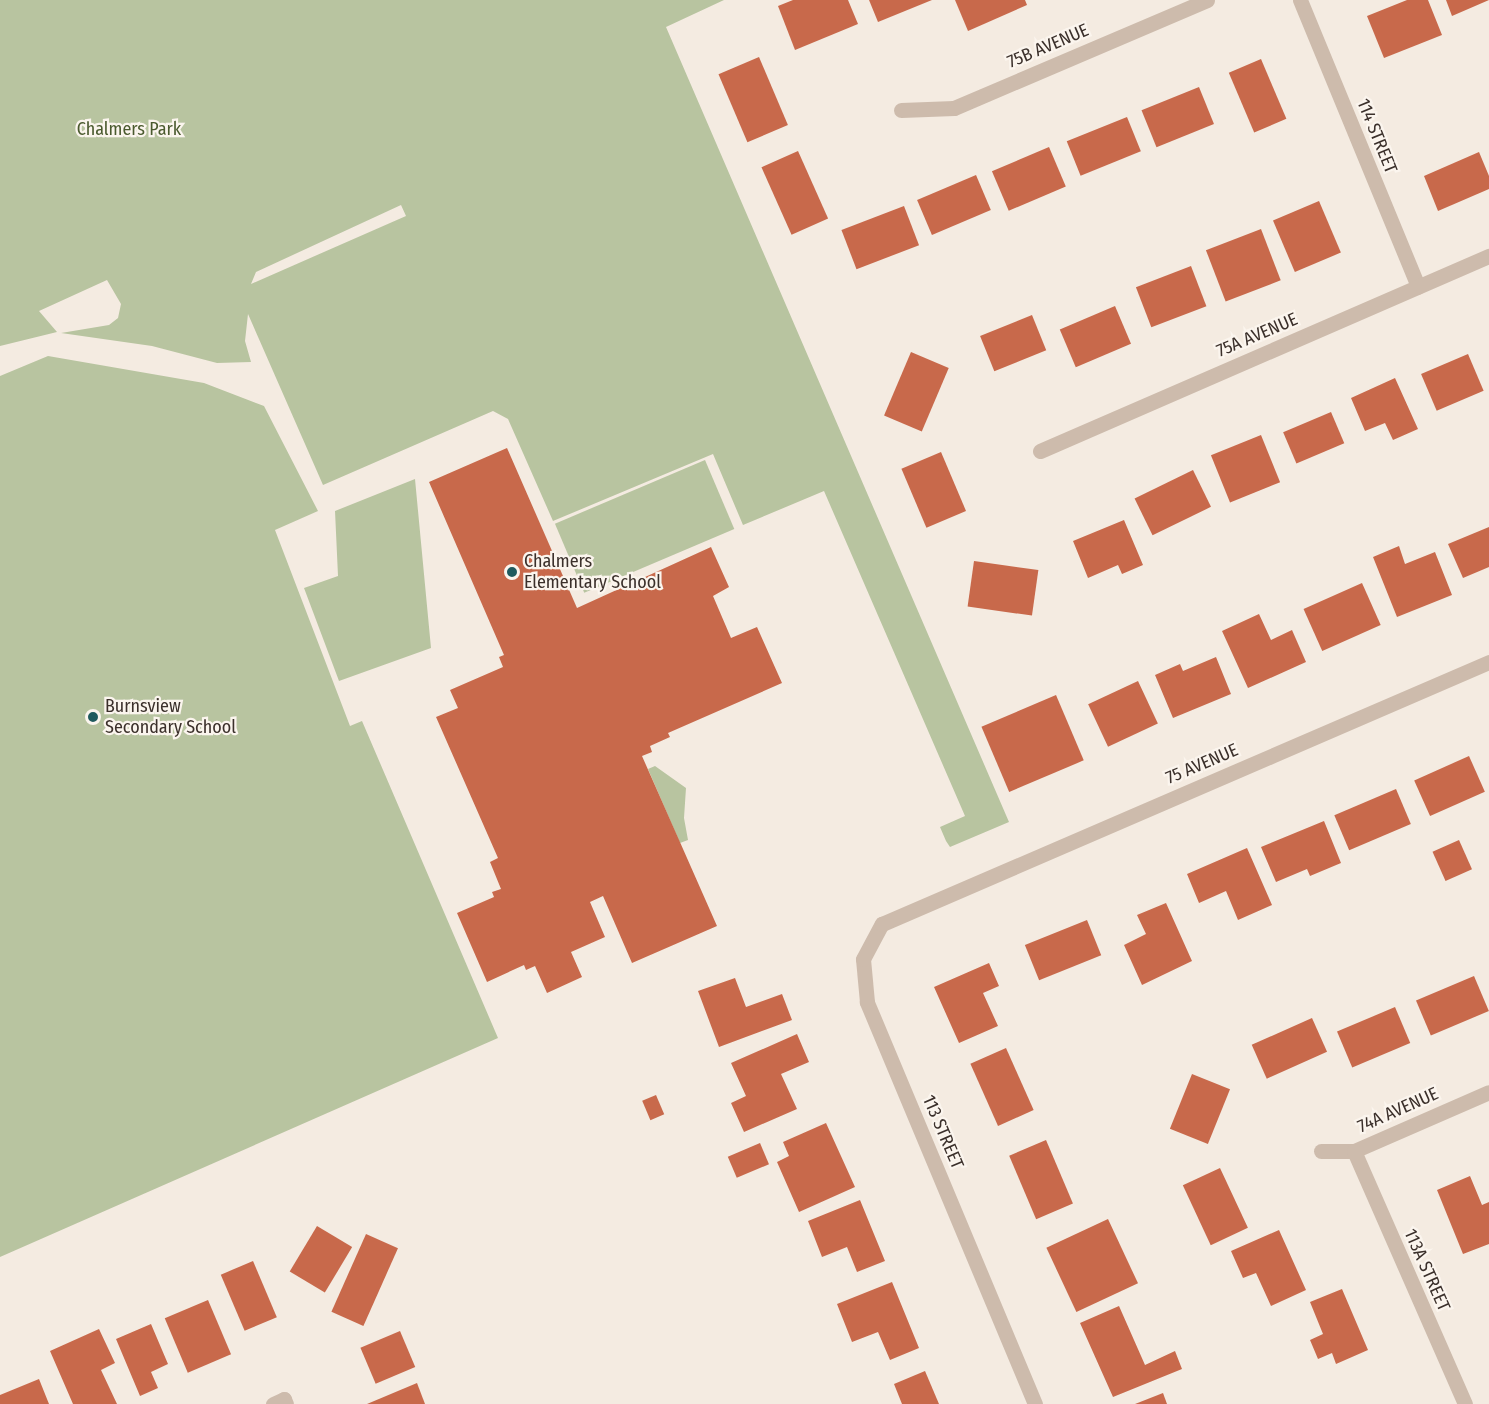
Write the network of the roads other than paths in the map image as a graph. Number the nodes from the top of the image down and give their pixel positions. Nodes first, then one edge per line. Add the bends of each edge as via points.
1 (1207, 0) edge
2 (1300, 0) edge
3 (901, 110) dead end
4 (1489, 256) edge
5 (1418, 287) junction
6 (1040, 451) dead end
7 (1489, 662) edge
8 (931, 901) joint
9 (1489, 1092) edge
10 (1321, 1151) dead end
11 (1354, 1151) junction
12 (273, 1404) edge
13 (286, 1404) edge
14 (1035, 1404) edge
15 (1465, 1404) edge

1 - 3 street, 75B AVENUE via 954,108
2 - 5 street, 114 STREET
4 - 5 street, 75A AVENUE
5 - 6 street, 75A AVENUE
7 - 8 street, 75 AVENUE
8 - 14 street, 113 STREET via 882,924 863,959 867,1002
9 - 11 street, 74A AVENUE
10 - 11 street, 74A AVENUE
11 - 15 street, 113A STREET
12 - 13 street via 284,1399

